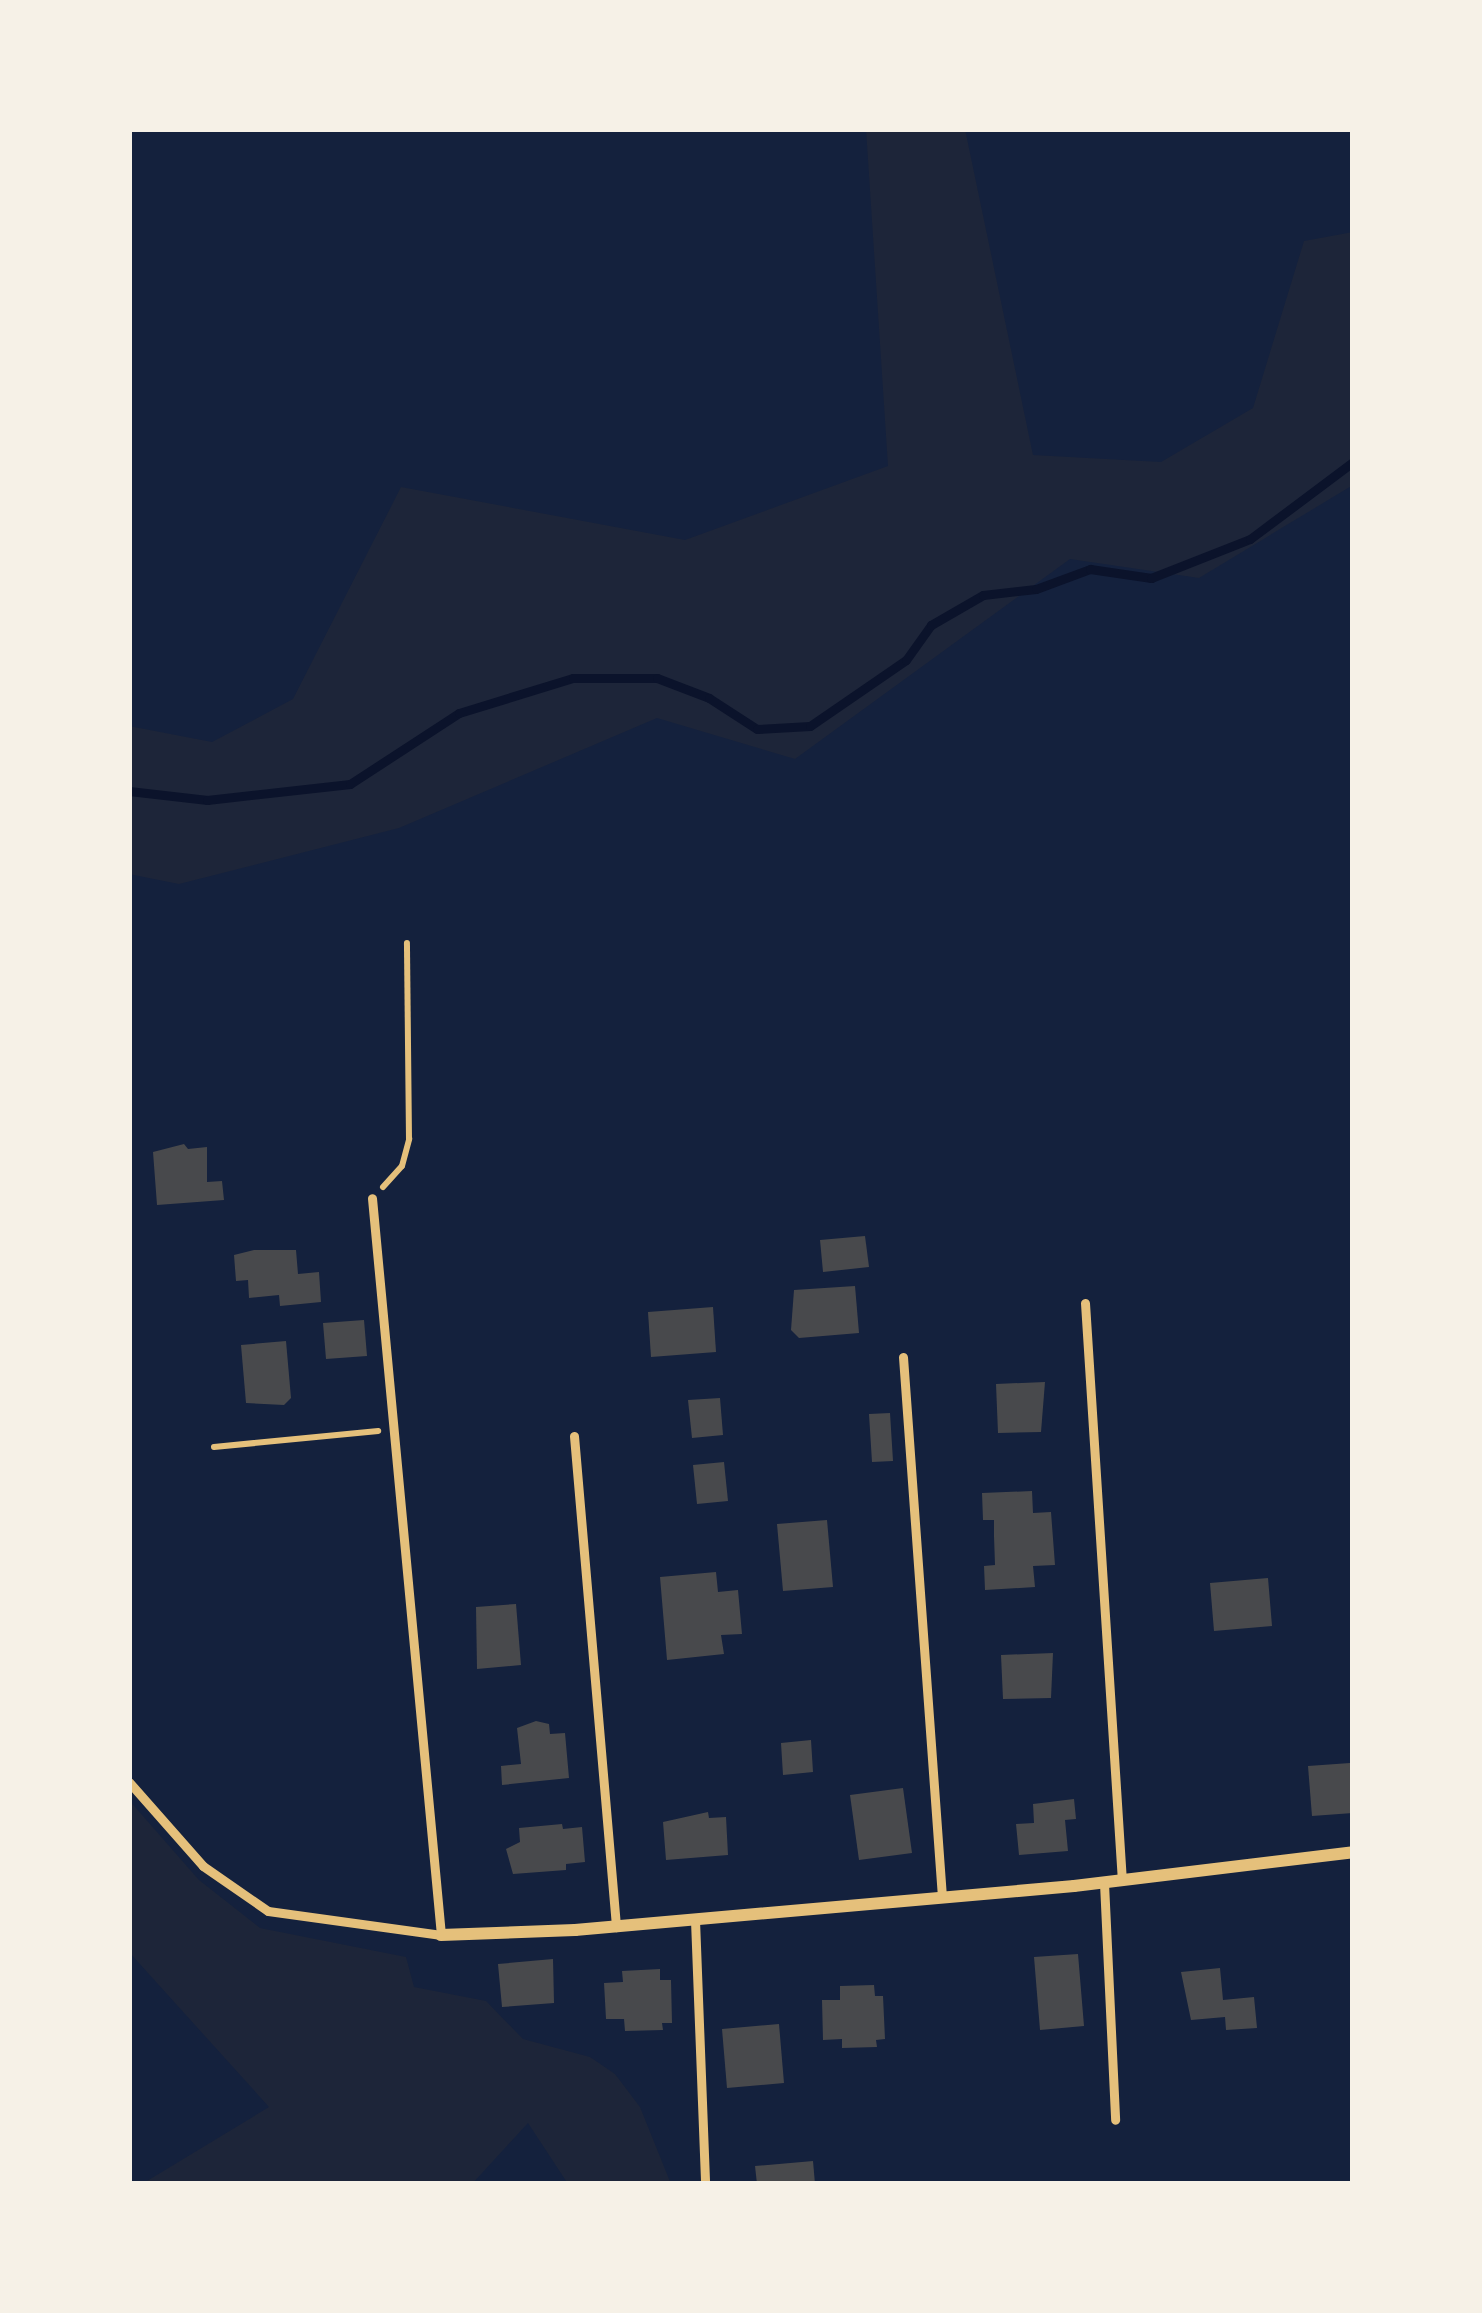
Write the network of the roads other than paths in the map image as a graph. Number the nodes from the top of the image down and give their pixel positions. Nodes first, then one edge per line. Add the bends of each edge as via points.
1 (372, 1198) road end
2 (1085, 1303) dead end
3 (903, 1357) dead end
4 (574, 1436) dead end
5 (129, 1782) edge
6 (1353, 1852) edge
7 (1122, 1881) junction
8 (1104, 1883) junction
9 (942, 1897) junction
10 (695, 1920) junction
11 (616, 1927) junction
12 (440, 1935) junction
13 (1115, 2120) dead end
14 (705, 2184) edge

1 - 12 lane
2 - 7 lane
3 - 9 lane
4 - 11 lane
5 - 12 lane via 202,1866 268,1910
6 - 7 street
7 - 8 street
8 - 9 street
8 - 13 lane
9 - 10 street
10 - 11 street
10 - 14 lane
11 - 12 street

